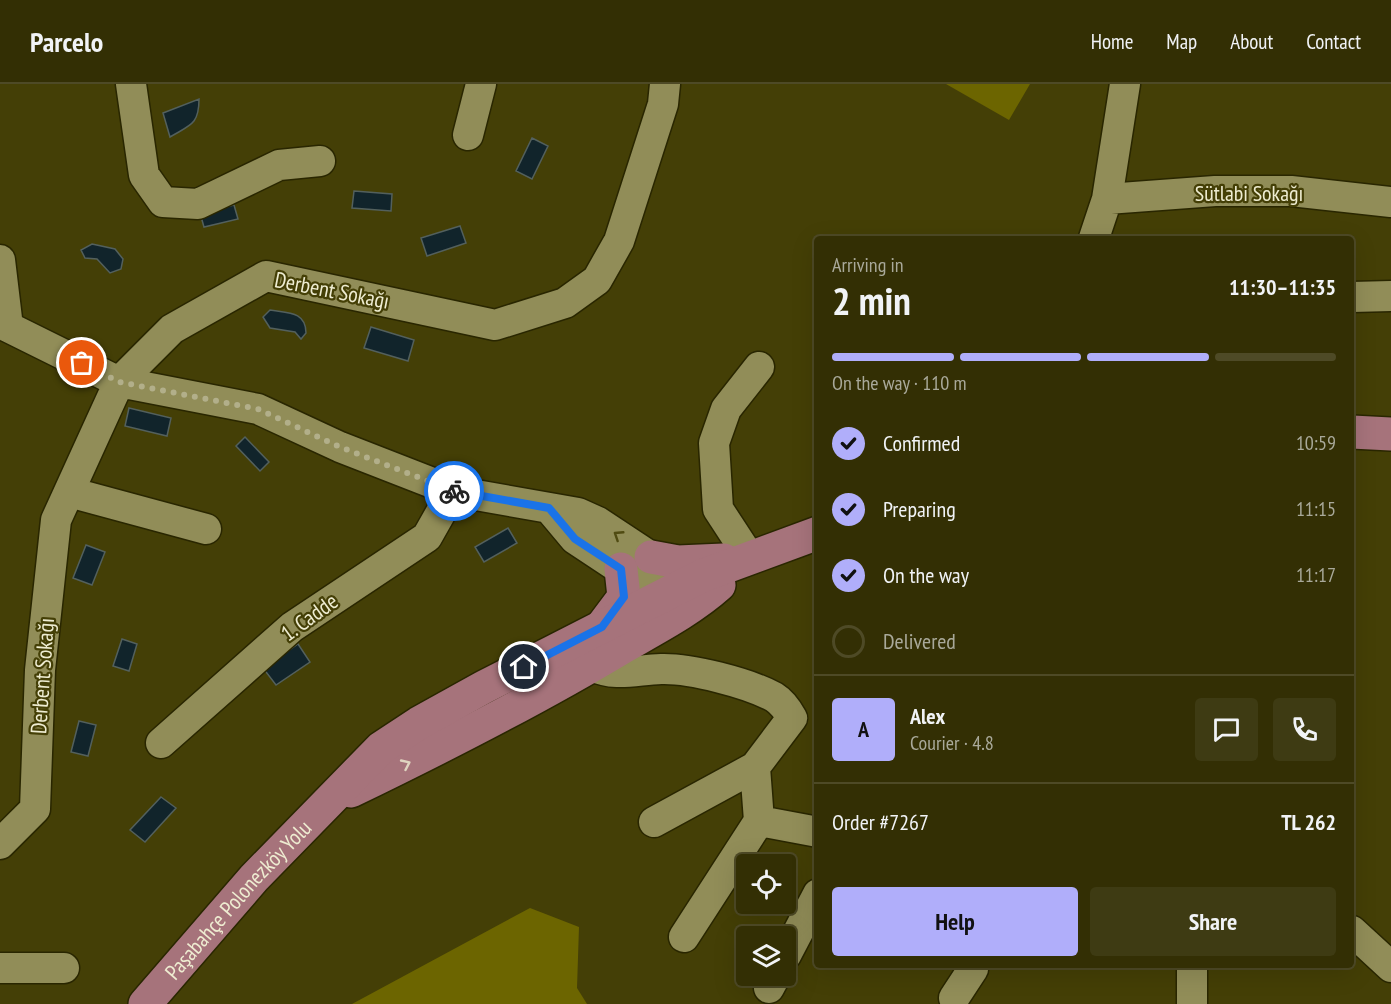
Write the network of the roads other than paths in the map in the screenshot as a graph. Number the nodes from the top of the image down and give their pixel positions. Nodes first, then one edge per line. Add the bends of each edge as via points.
1 (131, 84) edge
2 (481, 84) edge
3 (665, 84) edge
4 (1125, 84) edge
5 (468, 135) dead end
6 (320, 161) dead end
7 (1107, 200) junction
8 (1391, 202) edge
9 (1095, 236) edge
10 (0, 260) edge
11 (1354, 297) edge
12 (1391, 297) edge
13 (4, 330) edge
14 (759, 367) dead end
15 (119, 382) junction
16 (1354, 432) edge
17 (1391, 434) edge
18 (453, 491) junction
19 (69, 492) junction
20 (549, 508) junction
21 (206, 529) dead end
22 (814, 534) edge
23 (651, 557) junction
24 (750, 558) junction
25 (621, 569) junction
26 (673, 599) junction
27 (602, 627) junction
28 (592, 666) junction
29 (521, 706) junction
30 (160, 743) dead end
31 (755, 767) junction
32 (334, 799) junction
33 (759, 821) junction
34 (654, 822) dead end
35 (814, 831) edge
36 (0, 844) edge
37 (814, 902) edge
38 (1354, 933) edge
39 (796, 936) edge
40 (684, 937) dead end
41 (1391, 967) edge
42 (0, 968) edge
43 (64, 968) dead end
44 (972, 968) edge
45 (1192, 968) edge
46 (954, 998) dead end
47 (146, 1004) edge
48 (1192, 1004) edge

1 - 6 street via 144,176 163,202 198,204 279,165
2 - 5 street
3 - 15 street, Derbent Sokağı via 663,104 619,241 597,280 565,303 495,325 266,276 172,329
4 - 7 street
7 - 8 street, Sütlabi Sokağı via 1215,191 1291,191
7 - 9 street
10 - 13 street
11 - 12 street
13 - 15 street
14 - 24 street via 726,409 714,443 718,509
15 - 18 street via 258,409 340,447
15 - 19 street, Derbent Sokağı
16 - 17 main road
18 - 20 street
18 - 30 street, 1. Cadde via 427,537 292,627
19 - 21 street
19 - 36 street, Derbent Sokağı via 56,520 40,670 35,808
23 -> 20 street via 598,522 578,513
20 - 25 street via 575,539
22 - 24 main road, Paşabahçe Polonezköy Yolu
23 - 24 main road via 678,562
23 - 26 street via 667,576
24 - 26 main road, Paşabahçe Polonezköy Yolu via 711,592
25 - 26 street
25 - 27 main road via 624,597
26 - 27 main road, Paşabahçe Polonezköy Yolu
26 - 28 main road, Paşabahçe Polonezköy Yolu
26 - 29 main road via 659,614 549,678
27 - 32 main road, Paşabahçe Polonezköy Yolu via 419,723 381,748
28 - 29 main road, Paşabahçe Polonezköy Yolu
28 - 31 street via 608,673 662,669 701,672 773,697 792,718
32 -> 29 main road, Paşabahçe Polonezköy Yolu
31 - 33 street
31 - 34 street
32 - 47 main road, Paşabahçe Polonezköy Yolu via 254,878
33 - 35 street
33 - 40 street
37 - 39 street
38 - 41 street
42 - 43 street
44 - 46 street
45 - 48 street

